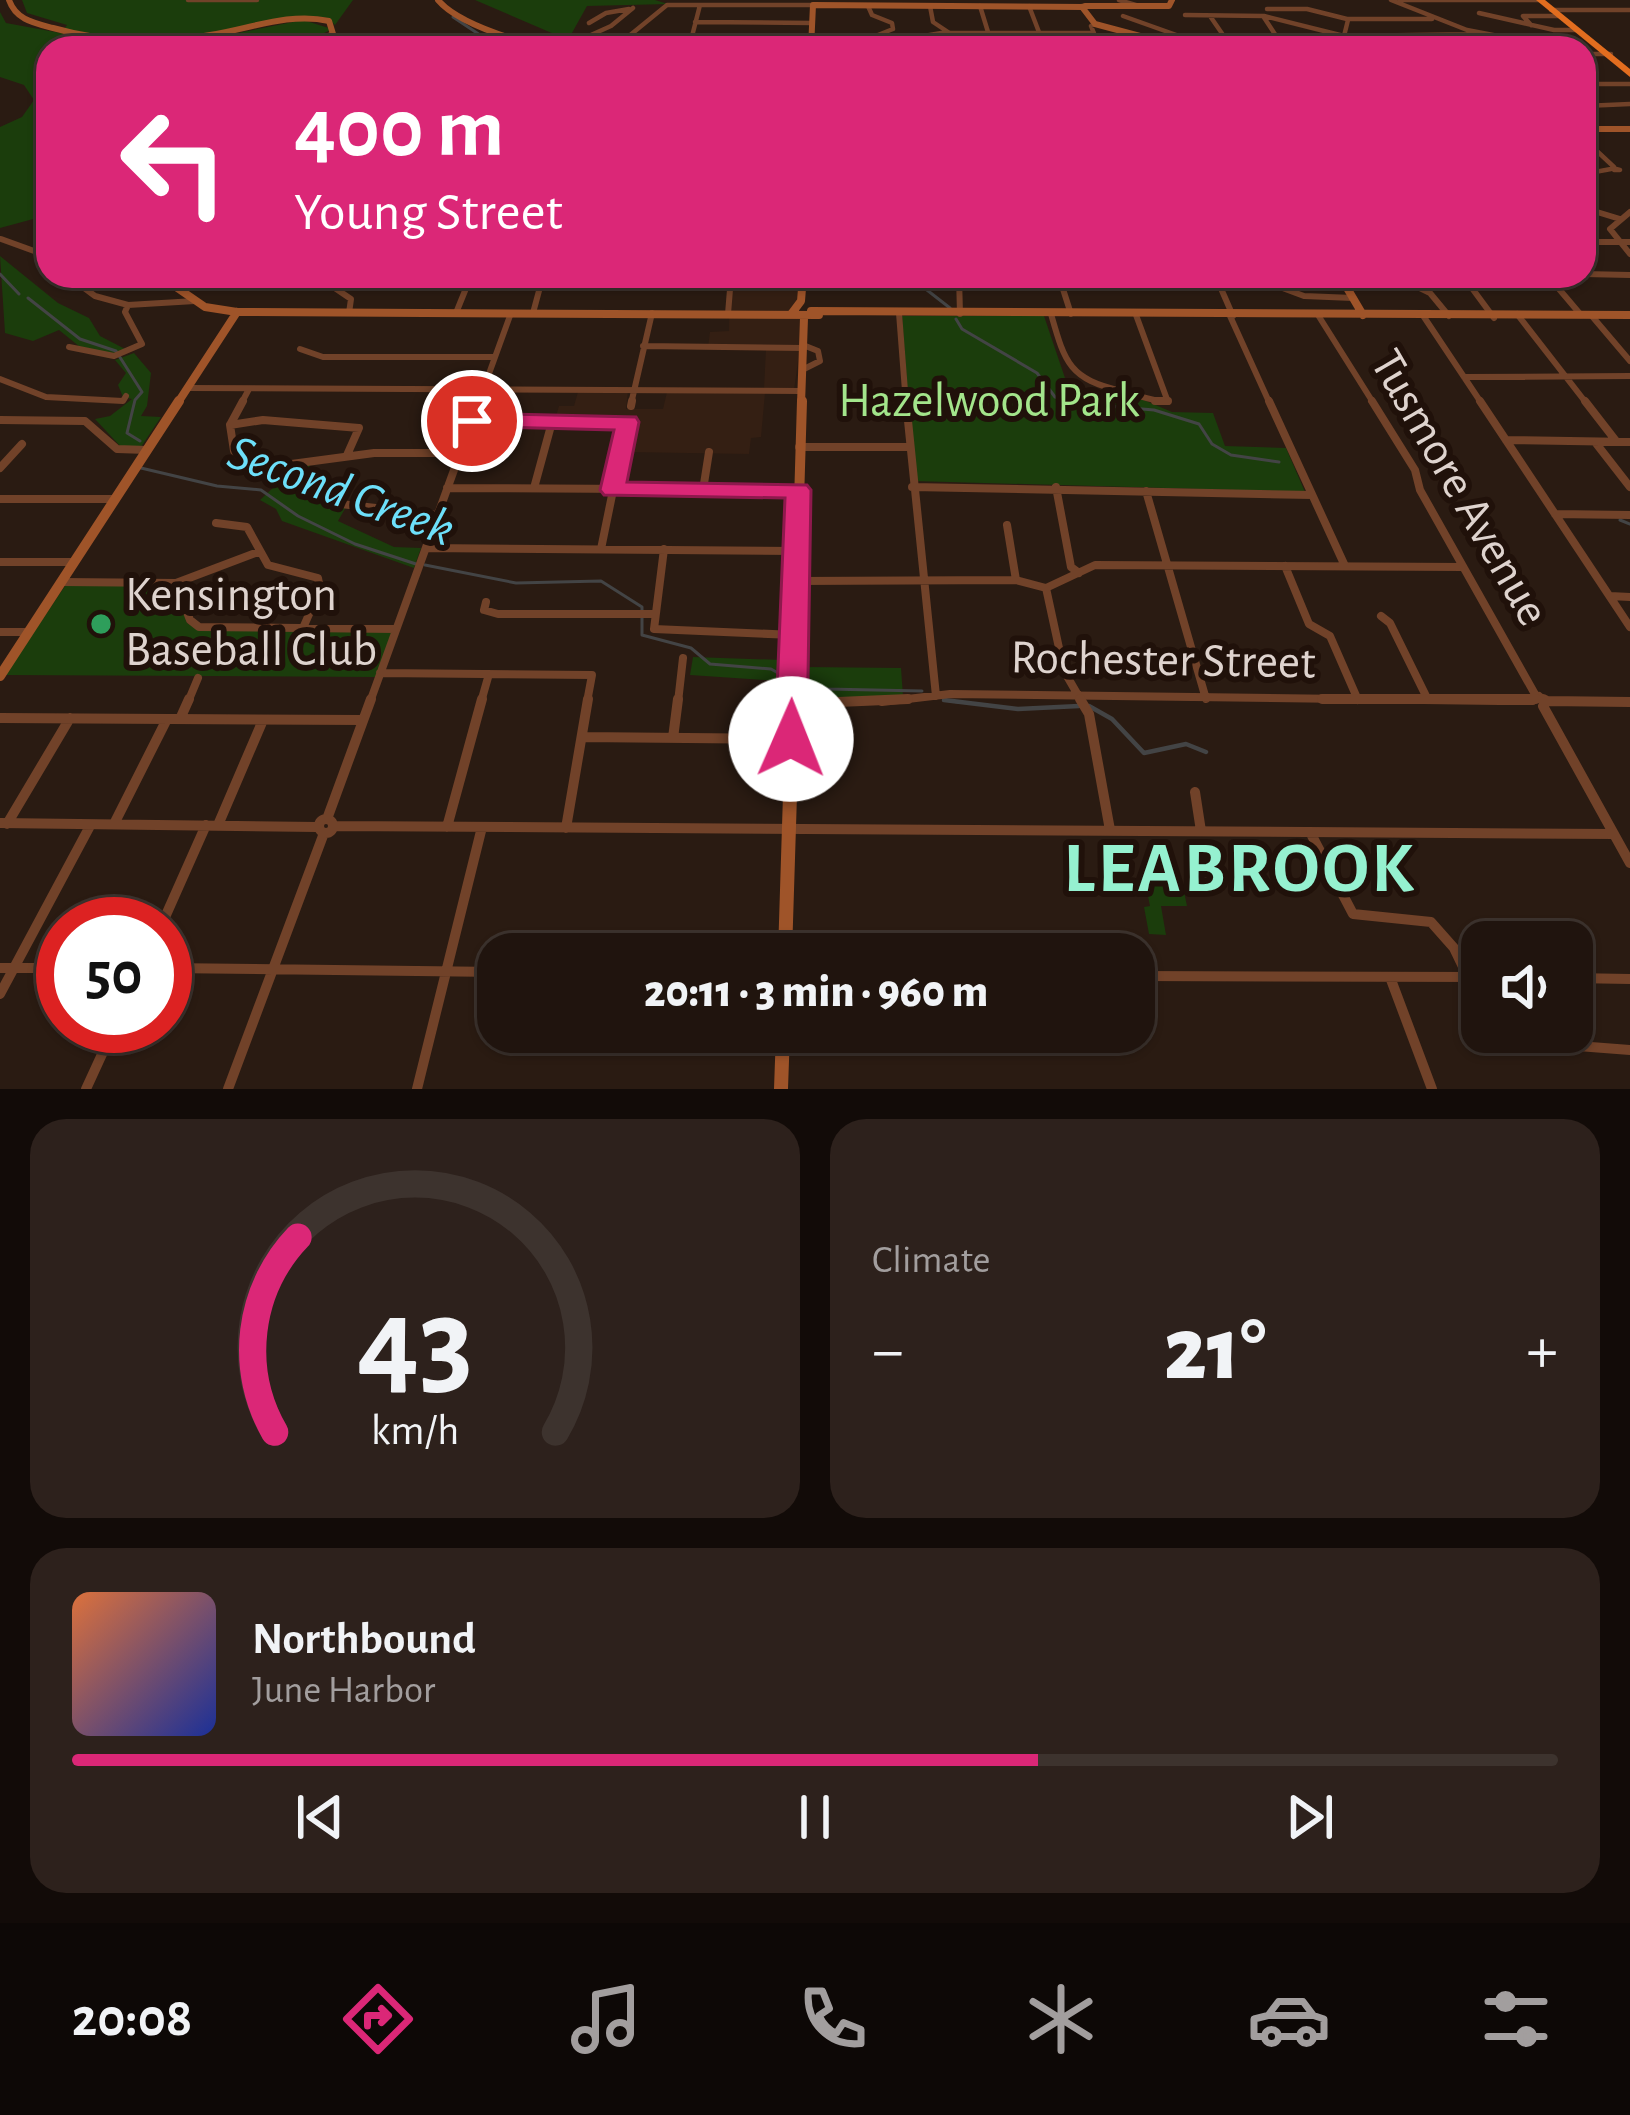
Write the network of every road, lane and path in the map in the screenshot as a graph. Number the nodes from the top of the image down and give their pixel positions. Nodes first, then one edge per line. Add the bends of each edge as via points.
1 (9, 0) edge
2 (188, 0) edge
3 (257, 0) edge
4 (438, 0) edge
5 (1119, 0) edge
6 (1260, 0) edge
7 (1387, 0) edge
8 (1450, 0) edge
9 (1542, 0) edge
10 (1605, 0) edge
11 (732, 2) edge
12 (1172, 2) edge
13 (903, 3) edge
14 (984, 4) edge
15 (700, 5) junction
16 (868, 5) junction
17 (1080, 5) edge
18 (930, 6) junction
19 (1029, 6) junction
20 (1139, 6) junction
21 (813, 7) junction
22 (1619, 10) junction
23 (1629, 10) edge
24 (1556, 12) junction
25 (1266, 14) junction
26 (1479, 14) dead end
27 (1123, 16) dead end
28 (1185, 16) dead end
29 (1210, 16) junction
30 (1347, 19) junction
31 (1437, 19) junction
32 (592, 20) dead end
33 (695, 22) junction
34 (812, 23) junction
35 (1532, 26) junction
36 (1094, 28) junction
37 (1579, 30) junction
38 (988, 32) junction
39 (950, 33) junction
40 (1484, 34) junction
41 (95, 36) edge
42 (209, 36) edge
43 (329, 36) edge
44 (497, 36) edge
45 (589, 36) edge
46 (629, 36) edge
47 (692, 36) edge
48 (811, 36) edge
49 (875, 36) edge
50 (924, 36) dead end
51 (954, 36) edge
52 (1041, 36) junction
53 (1096, 36) edge
54 (1134, 36) edge
55 (1181, 36) edge
56 (1224, 36) edge
57 (1278, 36) edge
58 (1343, 36) junction
59 (1472, 36) joint
60 (1495, 36) edge
61 (1586, 36) edge
62 (1596, 84) edge
63 (1630, 84) edge
64 (1630, 104) edge
65 (1596, 105) edge
66 (1596, 129) edge
67 (1630, 129) edge
68 (1596, 150) edge
69 (1616, 169) junction
70 (1630, 169) edge
71 (1596, 172) edge
72 (1630, 182) edge
73 (1596, 212) edge
74 (1630, 212) edge
75 (1620, 219) junction
76 (1, 239) edge
77 (1596, 242) edge
78 (1618, 242) junction
79 (1630, 242) edge
80 (36, 252) edge
81 (1630, 254) edge
82 (1596, 274) edge
83 (1630, 274) edge
84 (84, 288) edge
85 (177, 288) edge
86 (335, 288) edge
87 (466, 288) edge
88 (540, 288) edge
89 (730, 288) edge
90 (805, 288) edge
91 (958, 288) edge
92 (1063, 288) edge
93 (1221, 288) edge
94 (1286, 288) edge
95 (1347, 288) edge
96 (1420, 288) edge
97 (1472, 288) edge
98 (1560, 288) edge
99 (1289, 289) joint
100 (1353, 298) junction
101 (195, 301) junction
102 (128, 304) junction
103 (349, 313) junction
104 (456, 313) junction
105 (512, 313) junction
106 (533, 313) junction
107 (804, 313) junction
108 (652, 314) junction
109 (728, 314) junction
110 (899, 314) junction
111 (960, 314) junction
112 (1051, 314) junction
113 (1071, 314) junction
114 (1136, 315) junction
115 (1318, 315) junction
116 (1232, 316) junction
117 (1364, 316) junction
118 (1424, 316) junction
119 (1448, 316) junction
120 (1493, 316) junction
121 (1518, 316) junction
122 (1588, 316) junction
123 (233, 317) junction
124 (1630, 317) edge
125 (644, 346) junction
126 (803, 346) junction
127 (69, 347) dead end
128 (300, 349) dead end
129 (493, 357) junction
130 (1630, 361) edge
131 (1464, 376) junction
132 (1564, 376) junction
133 (1630, 376) edge
134 (0, 380) edge
135 (187, 388) junction
136 (482, 388) junction
137 (249, 389) junction
138 (634, 389) junction
139 (802, 391) junction
140 (126, 396) dead end
141 (46, 397) junction
142 (631, 406) dead end
143 (0, 420) edge
144 (31, 421) junction
145 (472, 421) junction
146 (552, 422) junction
147 (230, 425) junction
148 (1506, 440) junction
149 (1594, 441) junction
150 (1616, 441) junction
151 (1630, 442) edge
152 (22, 444) dead end
153 (799, 447) junction
154 (909, 447) junction
155 (147, 449) junction
156 (709, 452) dead end
157 (460, 453) junction
158 (347, 455) junction
159 (0, 468) edge
160 (912, 487) junction
161 (447, 488) junction
162 (534, 488) junction
163 (1055, 488) junction
164 (1630, 488) edge
165 (613, 490) junction
166 (703, 490) junction
167 (798, 490) junction
168 (1146, 491) junction
169 (1312, 495) junction
170 (0, 499) edge
171 (113, 499) junction
172 (332, 502) dead end
173 (1554, 514) junction
174 (438, 515) junction
175 (1630, 515) edge
176 (217, 523) dead end
177 (1007, 525) dead end
178 (426, 548) junction
179 (601, 549) junction
180 (664, 550) junction
181 (796, 551) junction
182 (258, 552) junction
183 (0, 562) edge
184 (74, 562) junction
185 (1167, 566) junction
186 (1285, 566) junction
187 (1345, 566) junction
188 (1462, 567) junction
189 (1079, 573) junction
190 (1016, 580) junction
191 (796, 581) junction
192 (62, 582) junction
193 (923, 582) junction
194 (176, 583) junction
195 (1046, 588) junction
196 (1609, 596) junction
197 (1630, 596) edge
198 (485, 602) dead end
199 (644, 614) junction
200 (1381, 616) dead end
201 (1630, 627) edge
202 (303, 628) junction
203 (395, 629) junction
204 (0, 632) edge
205 (29, 632) junction
206 (794, 635) junction
207 (683, 658) dead end
208 (380, 673) junction
209 (489, 674) junction
210 (0, 676) edge
211 (198, 678) dead end
212 (936, 696) junction
213 (1206, 699) junction
214 (1358, 700) junction
215 (1428, 700) junction
216 (1540, 701) junction
217 (1085, 702) junction
218 (1630, 702) edge
219 (793, 704) junction
220 (0, 718) edge
221 (70, 718) junction
222 (174, 719) junction
223 (263, 720) junction
224 (363, 720) junction
225 (582, 737) junction
226 (673, 738) junction
227 (791, 739) junction
228 (1195, 792) dead end
229 (4, 824) edge
230 (114, 824) junction
231 (90, 825) junction
232 (212, 825) junction
233 (325, 826) junction
234 (447, 827) junction
235 (482, 827) junction
236 (566, 828) junction
237 (789, 829) junction
238 (1110, 830) junction
239 (1201, 831) junction
240 (1310, 832) junction
241 (1614, 834) junction
242 (1630, 863) edge
243 (176, 897) edge
244 (786, 933) edge
245 (1461, 961) edge
246 (0, 968) edge
247 (14, 968) junction
248 (36, 968) edge
249 (192, 969) edge
250 (272, 970) junction
251 (446, 972) junction
252 (477, 972) edge
253 (1155, 976) edge
254 (1390, 976) junction
255 (1461, 977) edge
256 (1593, 978) edge
257 (1630, 979) edge
258 (0, 994) edge
259 (1593, 1047) edge
260 (1630, 1050) edge
261 (103, 1053) edge
262 (782, 1053) edge
263 (86, 1089) edge
264 (227, 1089) edge
265 (417, 1089) edge
266 (781, 1089) edge
267 (1432, 1089) edge

1 - 41 main road via 26,20
2 - 3 street
4 - 44 main road
5 - 20 street
6 - 25 street
7 - 8 street
7 - 31 street
8 - 9 street
9 - 24 highway
10 - 22 street
11 - 15 street
11 - 21 street
12 - 20 main road
13 - 16 main road
13 - 18 main road
14 - 18 main road
14 - 19 main road
14 - 38 street
15 - 33 street
15 - 46 street via 661,6
16 - 21 main road
16 - 49 street via 892,23
17 - 19 main road
17 - 20 main road
17 - 36 main road
18 - 39 street via 933,22
19 - 52 street
21 - 34 main road
22 - 23 street
22 - 24 street
24 - 35 street via 1523,16
24 - 37 highway
25 - 29 street
25 - 30 street via 1307,9
25 - 57 street
25 - 58 street
26 - 35 street
27 - 55 street
28 - 29 street
29 - 56 street
30 - 31 street
30 - 58 street
31 - 40 street
32 - 45 street via 632,9
33 - 34 street
33 - 47 street
34 - 48 main road
35 - 37 street
36 - 52 street
36 - 53 street
36 - 54 main road
37 - 61 highway
38 - 39 street
38 - 52 street
39 - 50 street
39 - 51 street
40 - 59 street
40 - 60 street
42 - 43 main road via 310,17 329,21
58 - 59 street
62 - 63 street
64 - 65 street
66 - 67 main road
68 - 69 street
69 - 70 street
69 - 71 street
69 - 72 street
73 - 75 street
74 - 75 street
75 - 78 street via 1610,229
76 - 80 street
77 - 78 street
78 - 79 street
78 - 81 street
82 - 83 street
84 - 102 street
85 - 101 main road
86 - 103 street via 351,299
87 - 104 street
88 - 106 street
89 - 109 street
90 - 107 main road
91 - 111 street
92 - 113 street
93 - 116 street
94 - 99 street
95 - 100 main road
96 - 119 street
97 - 120 street
98 - 122 street
99 - 100 street
100 - 117 main road
101 - 102 street
101 - 123 main road via 218,310 216,319
102 - 127 street via 142,344 104,361
103 - 104 main road
103 - 123 main road
104 - 105 main road
105 - 106 main road
105 - 129 street
106 - 108 main road
107 - 109 main road
107 - 110 main road
107 - 126 main road
108 - 109 main road
108 - 125 street
110 - 111 main road
110 - 154 street
111 - 112 main road
112 - 113 main road
112 - 114 street via 1068,370 1078,378 1168,402
113 - 114 main road
114 - 116 main road
115 - 116 main road
115 - 117 main road
115 - 188 street, Tusmore Avenue via 1414,470
116 - 169 street
117 - 118 main road
118 - 119 main road
118 - 131 street
119 - 120 main road
120 - 121 main road
121 - 122 main road
121 - 132 street
122 - 124 main road
122 - 130 street
123 - 135 main road
125 - 126 street
125 - 138 street
126 - 139 main road
128 - 129 street via 323,357
129 - 136 street
131 - 132 street
131 - 148 street
132 - 133 street
132 - 150 street
134 - 141 street
135 - 137 street
135 - 155 main road
136 - 137 street
136 - 138 street
136 - 145 street
137 - 147 street
138 - 139 street
138 - 142 street
139 - 153 main road
140 - 141 street
141 - 144 street
143 - 144 street
144 - 155 street via 85,421 117,449
145 - 146 street
145 - 157 street
146 - 162 street
146 - 165 street via 627,422
147 - 158 street via 234,452 245,459 284,466
147 - 158 street via 359,428
148 - 149 street
148 - 173 street
149 - 150 street
149 - 164 street
150 - 151 street
152 - 159 street
153 - 154 street
153 - 167 main road
154 - 160 street
155 - 171 main road
156 - 166 street
157 - 158 street
157 - 161 street
160 - 163 street
160 - 193 street
161 - 162 street
161 - 174 street
162 - 165 street
163 - 168 street
163 - 189 street
165 - 166 street
165 - 179 street
166 - 167 street
167 - 181 main road
168 - 169 street
168 - 185 street
169 - 187 street
170 - 171 street
171 - 184 main road
172 - 174 street
173 - 175 street
173 - 196 street
174 - 178 street
176 - 182 street via 247,526
177 - 190 street
178 - 179 street
178 - 203 street
179 - 180 street
180 - 181 street
180 - 199 street
181 - 191 main road
182 - 194 street
182 - 202 street via 268,566 319,578
183 - 184 street
184 - 192 main road
185 - 186 street
185 - 189 street via 1094,565
185 - 213 street
186 - 187 street
186 - 214 street via 1309,624 1330,636
187 - 188 street
188 - 216 street, Tusmore Avenue
189 - 195 street
190 - 193 street
190 - 195 street
191 - 193 street
191 - 206 main road
192 - 194 street
192 - 205 main road
193 - 212 street
194 - 202 street via 199,627
195 - 217 street via 1064,670
196 - 197 street
196 - 201 street
198 - 199 street via 484,610 498,614
199 - 206 street via 654,629
200 - 215 street
202 - 203 street
203 - 208 street
204 - 205 street
205 - 210 main road
206 - 219 main road
207 - 226 street
208 - 209 street
208 - 224 street
209 - 225 street via 592,675
209 - 234 street
211 - 222 street
212 - 217 street, Rochester Street
212 - 219 street, Rochester Street
213 - 214 street, Rochester Street
213 - 217 street, Rochester Street
214 - 215 street, Rochester Street
215 - 216 street, Rochester Street
216 - 218 street, Rochester Street
216 - 241 street, Tusmore Avenue
217 - 238 street
219 - 227 main road
220 - 221 street
221 - 222 street
221 - 229 street
222 - 223 street
222 - 230 street
223 - 224 street
223 - 232 street
224 - 233 street
225 - 226 street
225 - 236 street
226 - 227 street
227 - 237 main road
228 - 239 street
229 - 231 street
230 - 231 street
230 - 232 street
231 - 247 street
232 - 233 street
232 - 243 street
233 - 234 street
233 - 250 street
234 - 235 street
235 - 236 street
235 - 251 street
236 - 237 street
237 - 238 street
237 - 244 main road
238 - 239 street
239 - 240 street
240 - 241 street
240 - 245 street via 1353,914 1419,917 1440,926
241 - 242 street, Tusmore Avenue
246 - 247 street
247 - 248 street
247 - 258 street
249 - 250 street
250 - 251 street
250 - 264 street
251 - 252 street
251 - 265 street
253 - 254 street
254 - 255 street
254 - 267 street
256 - 257 street
259 - 260 street
261 - 263 street
262 - 266 main road

